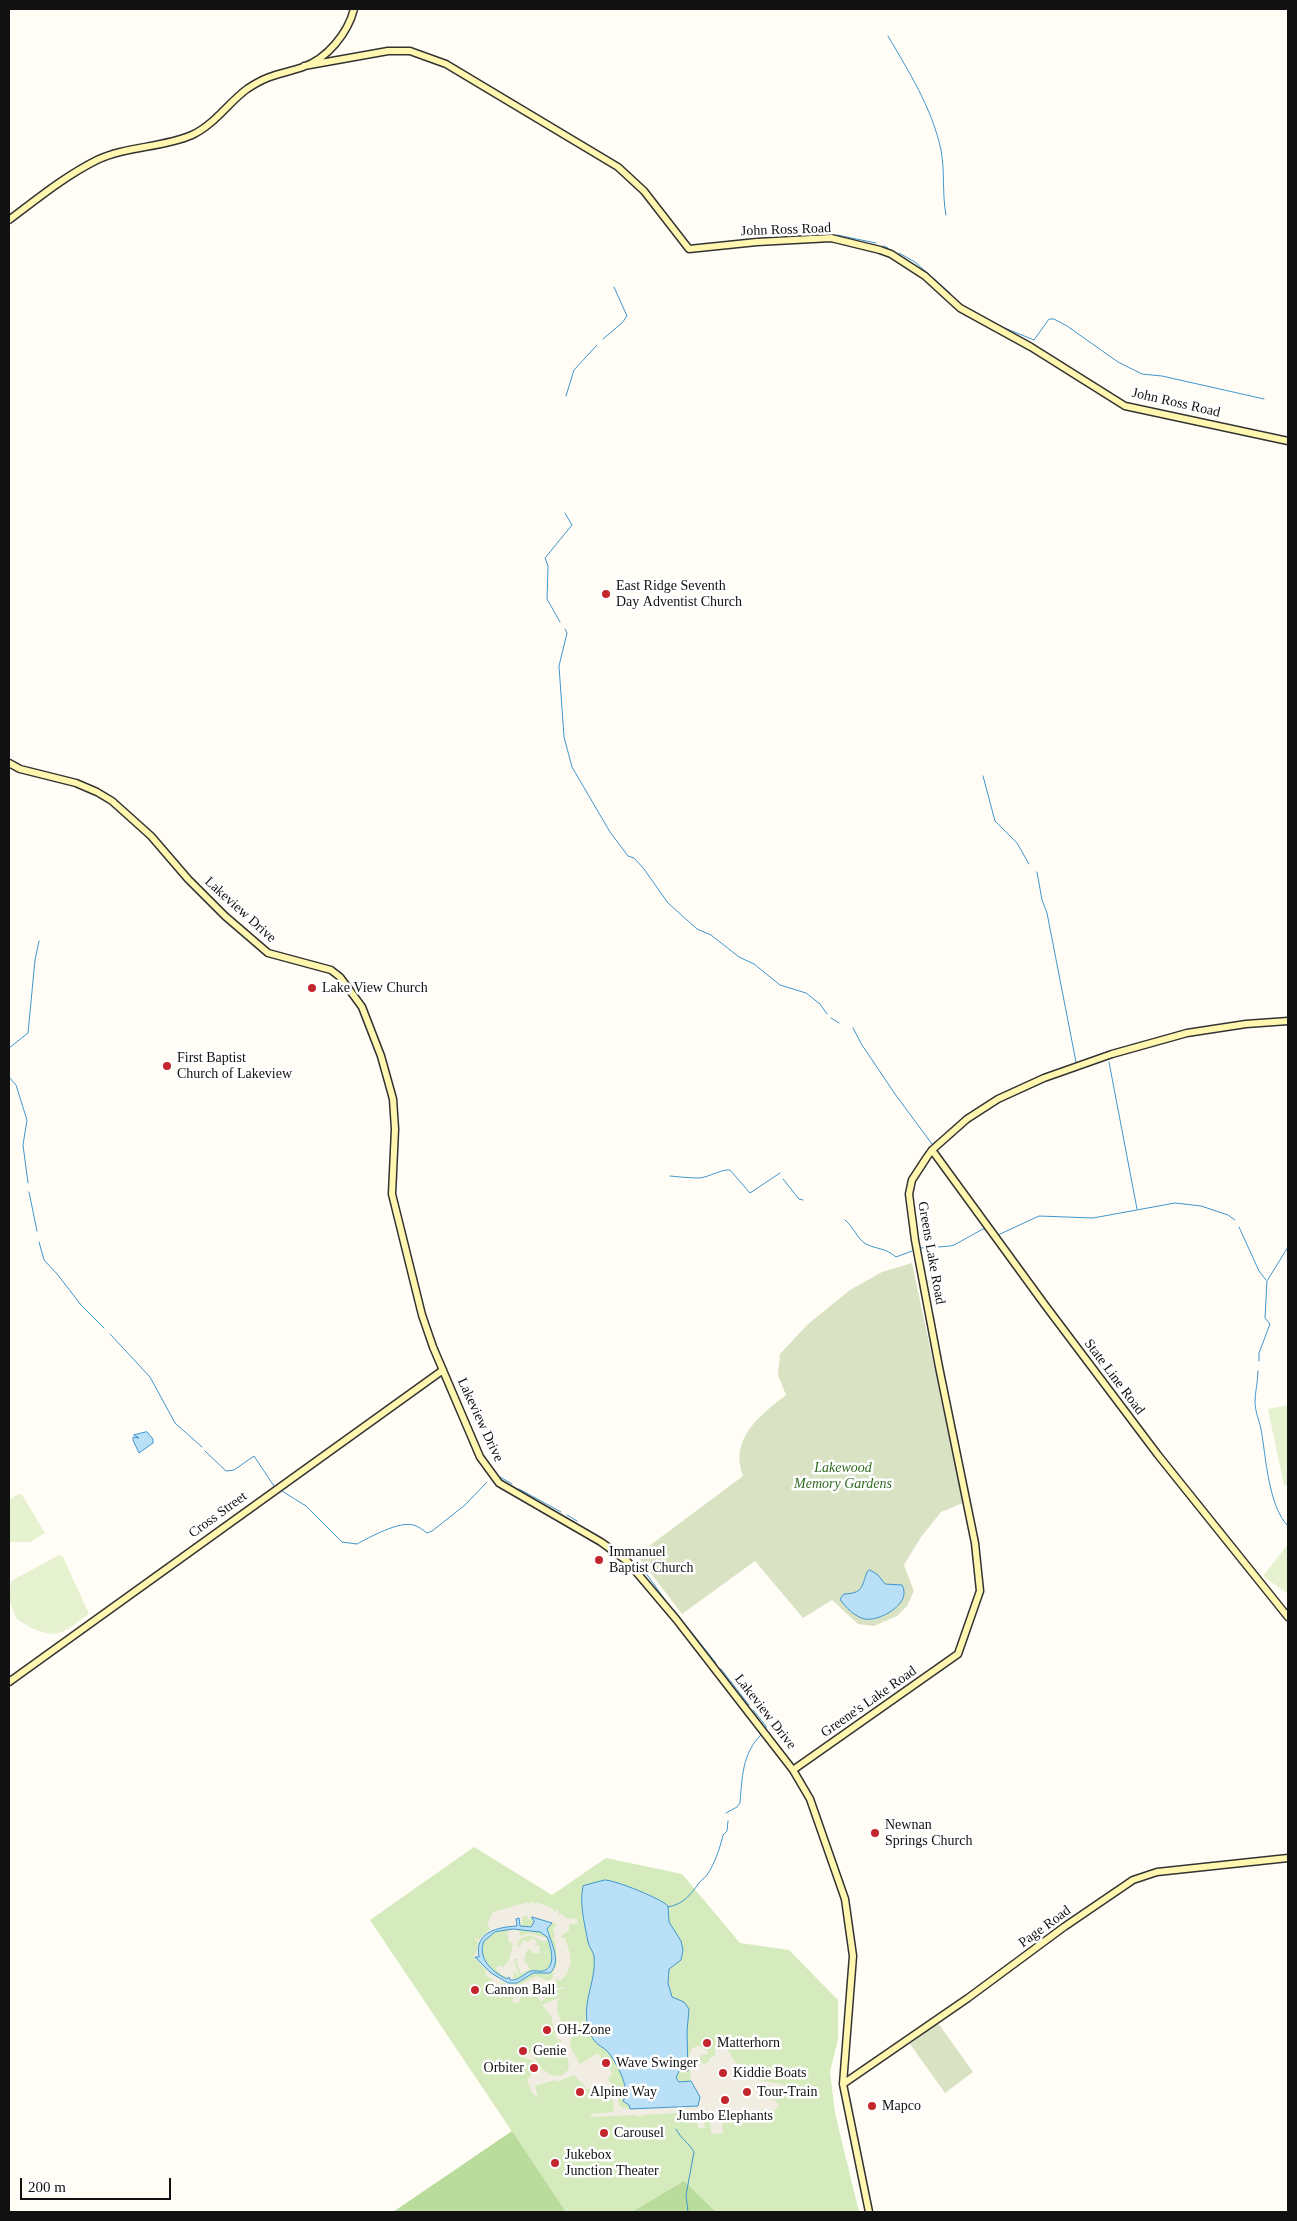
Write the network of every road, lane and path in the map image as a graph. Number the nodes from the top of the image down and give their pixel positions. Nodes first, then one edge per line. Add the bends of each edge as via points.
1 (354, 9) edge
2 (304, 66) junction
3 (9, 220) edge
4 (1288, 441) edge
5 (9, 763) edge
6 (1288, 1021) edge
7 (932, 1150) junction
8 (443, 1370) junction
9 (1287, 1615) edge
10 (958, 1654) joint
11 (9, 1682) edge
12 (794, 1770) junction
13 (1288, 1858) edge
14 (843, 2084) junction
15 (869, 2212) edge

1 - 2 street via 345,31 331,48
2 - 3 street via 272,74 260,81 239,95 210,124 191,135 97,160
2 - 4 street, John Ross Road via 388,50 420,53 458,70 618,167 644,191 689,249 830,238 880,250 926,276 960,308 1031,347 1125,406
5 - 8 street, Lakeview Drive via 20,769 76,783 112,801 152,836 225,916 268,953 331,970 362,1007 393,1099 392,1194 422,1315
6 - 7 street, Greens Lake Road via 1187,1033 1044,1078 998,1099 967,1118
7 - 9 street, State Line Road via 1158,1456
7 - 10 street, Greens Lake Road via 912,1180 909,1194 980,1579 980,1590
8 - 11 street, Cross Street
8 - 12 street, Lakeview Drive via 480,1457 499,1483 601,1542 627,1561
10 - 12 street, Greene's Lake Road
12 - 14 street, Lakeview Drive via 810,1800 845,1899 854,1956
13 - 14 street, Page Road via 1157,1872 1133,1880
14 - 15 street, Lakeview Drive

